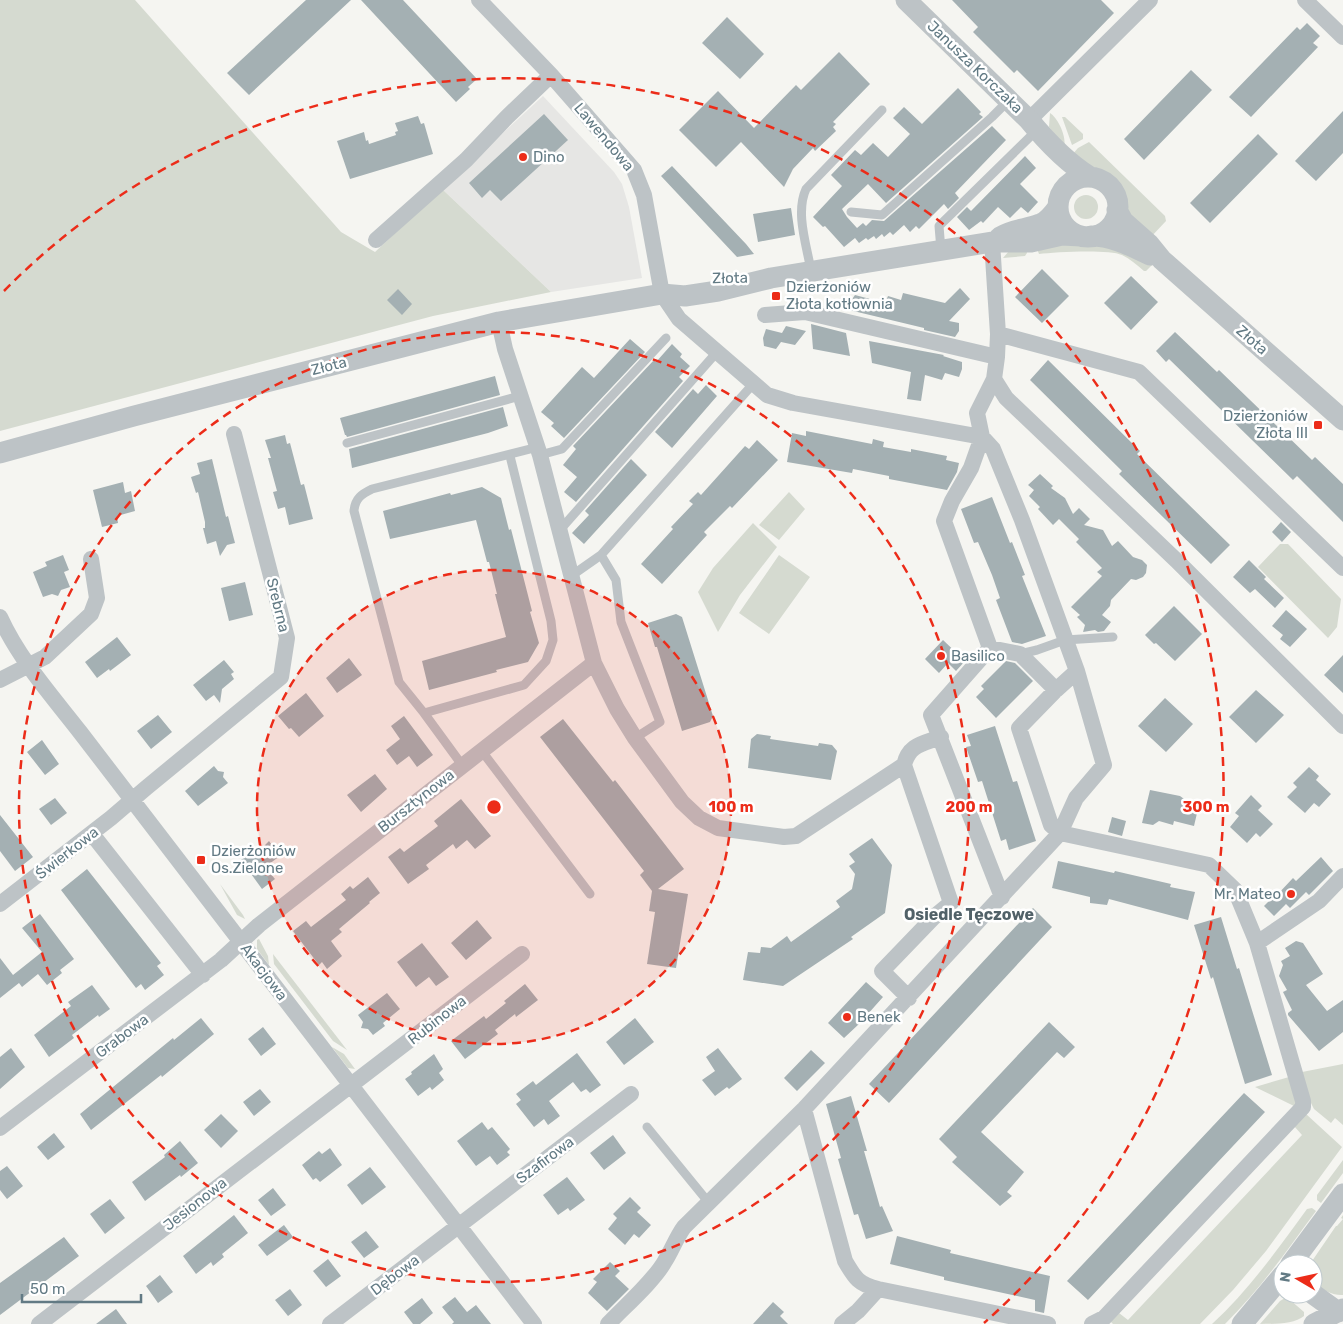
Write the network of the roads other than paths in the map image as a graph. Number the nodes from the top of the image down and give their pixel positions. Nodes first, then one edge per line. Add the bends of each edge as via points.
1 (479, 0) edge
2 (906, 0) edge
3 (1150, 0) edge
4 (1305, 0) edge
5 (1343, 37) edge
6 (551, 75) junction
7 (1009, 100) junction
8 (882, 110) dead end
9 (1036, 128) junction
10 (1090, 177) junction
11 (1059, 202) junction
12 (1117, 210) junction
13 (851, 212) dead end
14 (1086, 236) junction
15 (376, 240) dead end
16 (992, 242) junction
17 (941, 250) junction
18 (1162, 260) junction
19 (811, 272) junction
20 (662, 294) junction
21 (764, 315) dead end
22 (499, 322) junction
23 (998, 334) junction
24 (666, 338) dead end
25 (716, 352) junction
26 (997, 357) junction
27 (994, 379) junction
28 (754, 384) junction
29 (520, 396) junction
30 (1343, 420) edge
31 (234, 434) dead end
32 (982, 438) junction
33 (347, 443) dead end
34 (539, 451) junction
35 (0, 453) edge
36 (510, 456) junction
37 (559, 531) junction
38 (601, 555) junction
39 (91, 559) dead end
40 (1343, 568) edge
41 (571, 576) junction
42 (0, 617) edge
43 (1113, 638) dead end
44 (1065, 640) junction
45 (990, 648) junction
46 (1020, 654) junction
47 (594, 663) junction
48 (29, 665) junction
49 (1077, 671) junction
50 (0, 680) edge
51 (1056, 690) junction
52 (424, 713) junction
53 (1343, 726) edge
54 (941, 737) junction
55 (635, 738) junction
56 (481, 750) junction
57 (462, 765) junction
58 (904, 765) junction
59 (132, 800) junction
60 (1060, 833) junction
61 (92, 834) junction
62 (1343, 876) edge
63 (590, 894) dead end
64 (1002, 897) junction
65 (0, 904) edge
66 (241, 941) junction
67 (1257, 943) junction
68 (522, 954) dead end
69 (203, 974) junction
70 (909, 998) junction
71 (351, 1085) junction
72 (631, 1094) dead end
73 (804, 1110) junction
74 (647, 1126) dead end
75 (0, 1128) edge
76 (1343, 1194) edge
77 (709, 1203) junction
78 (459, 1226) junction
79 (1298, 1254) edge
80 (1273, 1287) edge
81 (878, 1290) junction
82 (1323, 1301) edge
83 (1341, 1314) edge
84 (39, 1324) edge
85 (330, 1324) edge
86 (534, 1324) edge
87 (608, 1324) edge
88 (842, 1324) edge
89 (1048, 1324) edge
90 (1092, 1324) edge
91 (1242, 1324) edge
92 (1314, 1324) edge

1 - 6 street, Lawendowa
2 - 7 street, Janusza Korczaka
3 - 9 street
4 - 5 street
6 - 15 street via 466,160
6 - 20 street, Lawendowa via 634,170 644,195
7 - 9 street, Janusza Korczaka
7 - 13 lane via 882,215
8 - 19 lane via 802,197
9 - 10 street, Janusza Korczaka via 1074,167
9 - 11 street, Janusza Korczaka via 1060,181
9 - 17 lane via 939,226
10 - 11 street via 1071,182 1064,188
10 - 12 street via 1105,182 1111,188
11 - 14 street via 1060,217 1065,226
11 - 16 street, Złota via 1048,219 1040,224 1010,231
12 - 14 street via 1108,228
12 - 18 street, Złota via 1123,221
14 - 16 street, Złota via 1062,234 1031,242
14 - 18 street, Złota via 1106,236
16 - 17 street, Złota
16 - 23 street
17 - 19 street, Złota
18 - 30 street, Złota
19 - 20 street, Złota via 685,296
20 - 22 street, Złota
20 - 25 street via 679,319
21 - 26 street via 805,312
22 - 29 street
22 - 35 street, Złota
23 - 26 street
23 - 40 street via 1139,372
24 - 34 lane via 562,449
25 - 28 street
25 - 37 lane
26 - 27 street
27 - 32 street via 977,413
27 - 53 street via 1006,398
28 - 32 street via 767,395 793,403
28 - 38 lane
29 - 33 lane
29 - 34 street
31 - 59 street, Srebrna via 287,638 281,677
32 - 44 street via 993,449 1002,470
32 - 45 street via 944,521
34 - 36 lane
34 - 37 street
36 - 52 lane via 552,621 553,640 546,661 524,685
36 - 52 lane via 372,489 354,505 399,682
37 - 41 street
38 - 41 lane
38 - 55 lane via 616,580 621,622 660,722
39 - 48 street via 97,598 91,614 45,657
41 - 47 street
42 - 48 street, Akacjowa via 6,632
43 - 44 lane
44 - 46 lane
44 - 49 street
45 - 46 street
45 - 54 street via 931,715
46 - 51 street
47 - 55 street
47 - 56 street, Bursztynowa
48 - 50 street
48 - 59 street, Akacjowa
49 - 51 street
49 - 60 street via 1104,765 1076,798
51 - 60 street via 1019,728 1051,824
52 - 57 lane
54 - 58 street via 911,749
54 - 64 street
55 - 58 street via 682,802 699,818 718,828 784,837 805,832
56 - 57 street, Bursztynowa
56 - 63 lane
57 - 66 street, Bursztynowa
58 - 70 street via 951,903 882,971
59 - 61 street, Świerkowa
59 - 66 street, Akacjowa
60 - 64 street
60 - 67 street via 1209,865 1235,890
61 - 65 street, Świerkowa
61 - 69 street
62 - 67 street via 1319,901
64 - 70 street
66 - 69 street, Grabowa
66 - 71 street, Akacjowa
67 - 90 street via 1303,1101 1302,1107 1104,1318
68 - 71 street, Rubinowa
69 - 75 street, Grabowa
70 - 73 street
71 - 78 street, Akacjowa
71 - 84 street, Jesionowa
72 - 78 street, Szafirowa
73 - 77 street
73 - 81 street via 845,1261 854,1277 864,1286
74 - 77 lane
76 - 79 street
77 - 87 street via 684,1228 656,1273
78 - 85 street, Dębowa
78 - 86 street, Akacjowa
80 - 91 street
81 - 88 street
81 - 89 street
82 - 83 street
83 - 92 street

